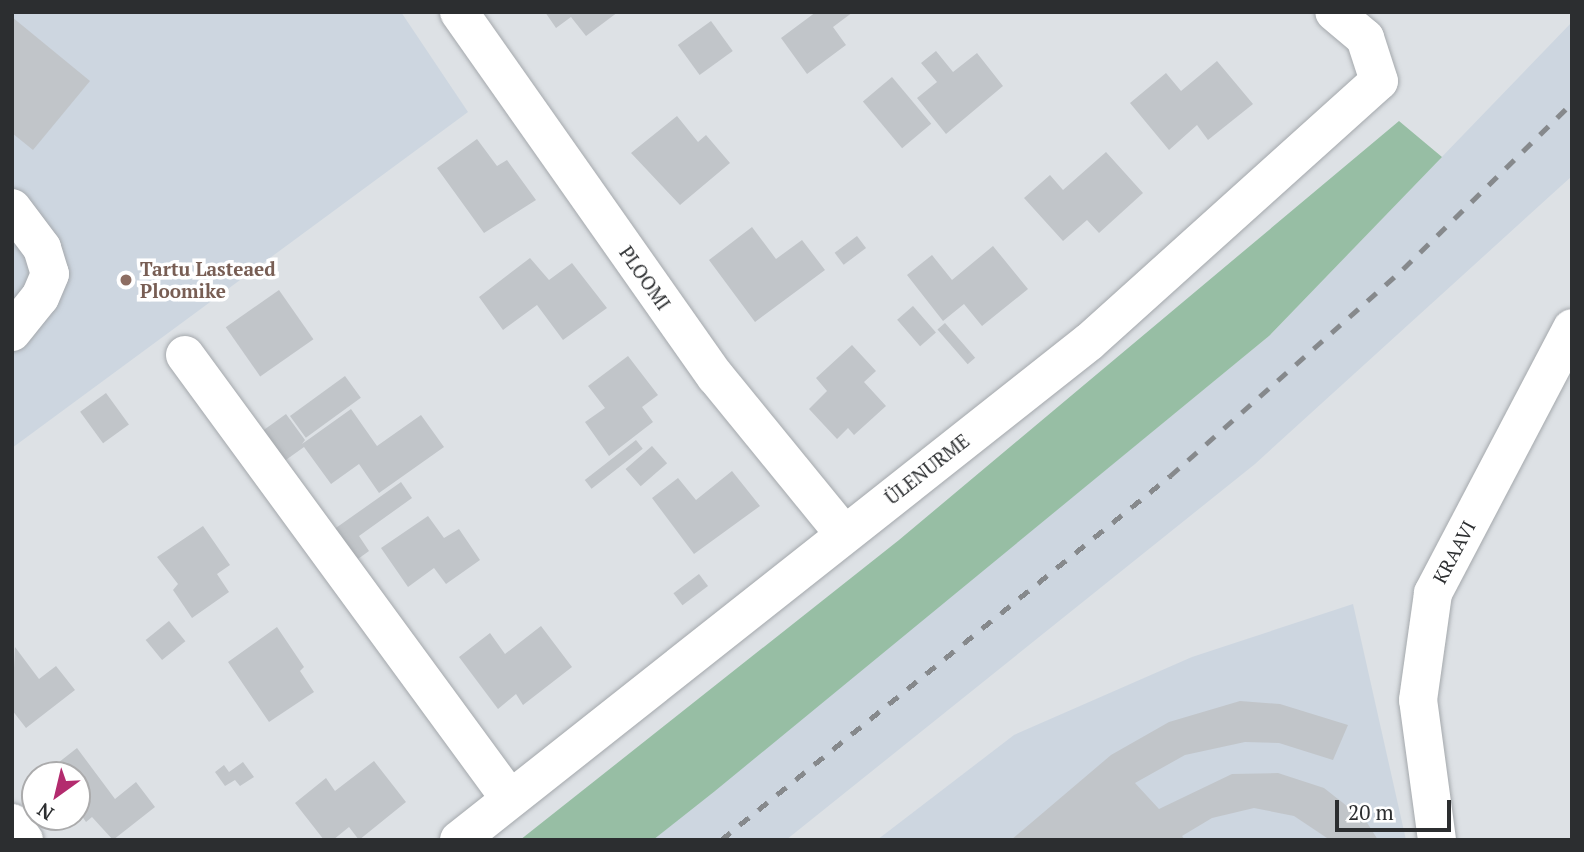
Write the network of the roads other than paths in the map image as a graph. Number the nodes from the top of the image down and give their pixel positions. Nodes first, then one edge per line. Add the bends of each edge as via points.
1 (459, 12) edge
2 (1334, 12) edge
3 (12, 208) edge
4 (1572, 328) edge
5 (12, 332) edge
6 (184, 355) dead end
7 (844, 534) junction
8 (510, 799) junction
9 (12, 823) edge
10 (24, 840) edge
11 (459, 840) edge
12 (1437, 840) edge

1 - 7 street, PLOOMI via 716,377
2 - 7 street, ÜLENURME via 1366,38 1379,81 1089,342
3 - 5 street via 42,248 50,274 40,297
4 - 12 street, KRAAVI via 1433,593 1418,700
6 - 8 street
7 - 8 street, ÜLENURME
8 - 11 street, ÜLENURME
9 - 10 street

